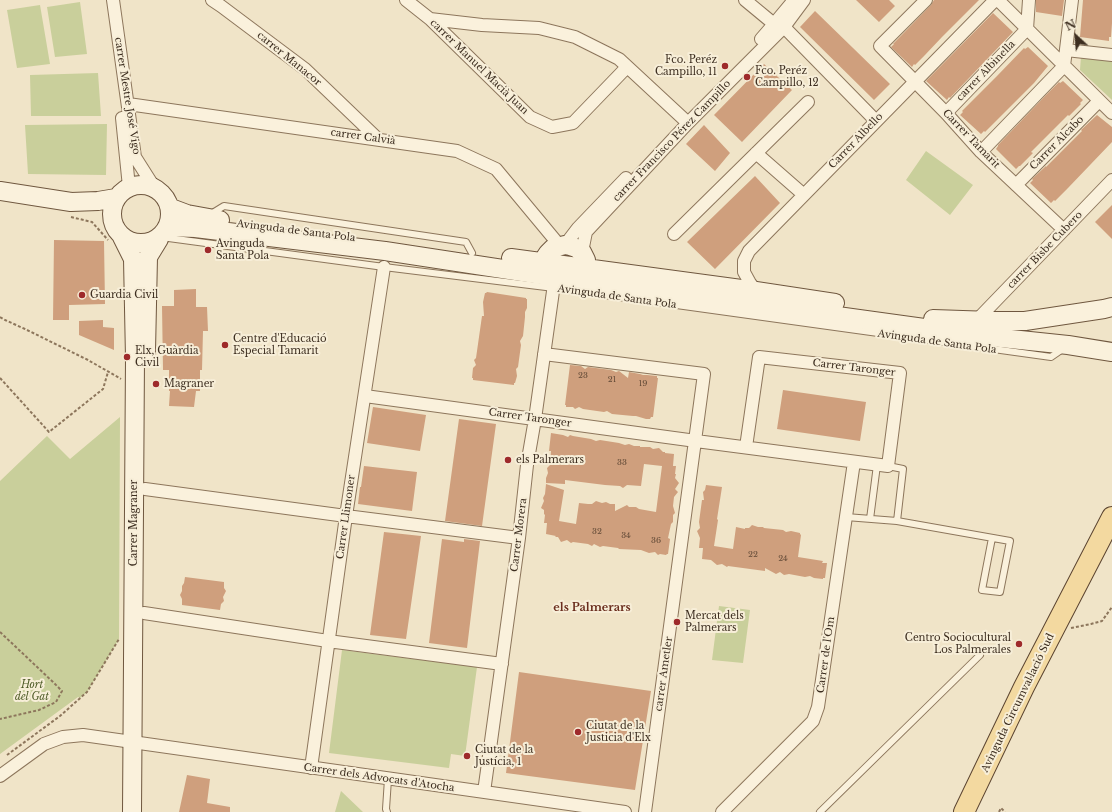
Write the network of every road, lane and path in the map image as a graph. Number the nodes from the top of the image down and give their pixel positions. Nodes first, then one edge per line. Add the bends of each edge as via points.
1 (108, 0) edge
2 (113, 0) edge
3 (212, 0) edge
4 (406, 0) edge
5 (745, 0) edge
6 (794, 0) edge
7 (804, 0) edge
8 (926, 0) edge
9 (996, 0) edge
10 (1029, 0) edge
11 (1072, 0) edge
12 (430, 19) junction
13 (469, 23) junction
14 (779, 26) junction
15 (1027, 29) junction
16 (454, 42) junction
17 (1066, 50) junction
18 (1112, 55) edge
19 (1064, 66) junction
20 (627, 67) junction
21 (915, 82) junction
22 (1099, 101) junction
23 (808, 102) dead end
24 (128, 104) junction
25 (946, 113) junction
26 (1112, 113) edge
27 (686, 120) junction
28 (876, 121) junction
29 (379, 140) junction
30 (981, 152) junction
31 (756, 153) junction
32 (1112, 180) edge
33 (1016, 185) junction
34 (154, 187) junction
35 (0, 191) edge
36 (122, 193) junction
37 (804, 195) junction
38 (170, 208) junction
39 (70, 209) junction
40 (113, 218) junction
41 (1064, 230) junction
42 (162, 234) junction
43 (674, 234) dead end
44 (117, 242) junction
45 (562, 246) junction
46 (584, 260) junction
47 (542, 262) junction
48 (384, 267) junction
49 (554, 283) junction
50 (756, 291) junction
51 (1112, 307) edge
52 (0, 316) edge
53 (977, 320) junction
54 (1112, 352) edge
55 (544, 354) junction
56 (108, 372) junction
57 (121, 372) dead end
58 (0, 378) edge
59 (365, 396) junction
60 (535, 419) junction
61 (696, 441) junction
62 (746, 447) junction
63 (854, 462) junction
64 (883, 466) junction
65 (144, 489) junction
66 (346, 516) junction
67 (846, 517) junction
68 (1112, 517) edge
69 (870, 519) junction
70 (897, 521) junction
71 (519, 538) junction
72 (992, 538) junction
73 (1112, 547) edge
74 (1076, 596) junction
75 (1112, 607) edge
76 (144, 613) junction
77 (1064, 629) junction
78 (0, 632) edge
79 (328, 641) junction
80 (119, 647) dead end
81 (980, 655) dead end
82 (502, 664) junction
83 (0, 719) edge
84 (139, 744) junction
85 (6, 756) dead end
86 (311, 768) junction
87 (0, 776) edge
88 (388, 779) junction
89 (484, 792) junction
90 (132, 812) edge
91 (145, 812) edge
92 (387, 812) edge
93 (621, 812) edge
94 (645, 812) edge
95 (722, 812) edge
96 (820, 812) edge
97 (964, 812) edge
98 (975, 812) edge
99 (999, 812) edge
100 (1005, 812) edge

1 - 36 street, carrer Mestre José Vigo via 120,104
2 - 24 street, carrer Mestre José Vigo
3 - 29 street, carrer Manacor via 305,69
4 - 12 street, carrer Manuel Macià Juan
5 - 14 street
6 - 14 street, carrer Francisco Pérez Campillo
7 - 14 street, carrer Francisco Pérez Campillo
8 - 21 street, Carrer Tamarit via 880,46
9 - 15 street
9 - 21 street, Carrer Albello
10 - 15 street
11 - 17 street
12 - 13 street
12 - 16 street, carrer Manuel Macià Juan
13 - 16 street
13 - 20 street via 539,28 575,37 619,59
14 - 27 street, carrer Francisco Pérez Campillo
14 - 28 street
15 - 19 street
15 - 25 street, carrer Albinella
16 - 20 street, carrer Manuel Macià Juan via 530,117 552,127 573,123
17 - 18 street
17 - 19 street
19 - 22 street
19 - 30 street
20 - 27 street
21 - 25 street, Carrer Tamarit
21 - 28 street, Carrer Albello
22 - 26 street
22 - 33 street, Carrer Alcabo
23 - 31 street
24 - 29 street, carrer Calvià
24 - 34 street, carrer Mestre José Vigo via 135,156
25 - 30 street, Carrer Tamarit
27 - 45 street, carrer Francisco Pérez Campillo
27 - 46 street, carrer Francisco Pérez Campillo via 586,232
28 - 37 street, Carrer Albello
29 - 45 street, carrer Calvià via 457,151 496,169
30 - 33 street, Carrer Tamarit
31 - 37 street
31 - 43 street
32 - 41 street, carrer Bisbe Cubero
33 - 41 street, Carrer Tamarit
34 - 36 main road via 139,185
34 - 38 main road via 165,196
35 - 39 main road
36 - 39 main road
36 - 40 main road via 112,210
37 - 50 street, Carrer Albello via 749,251 744,261 744,272
38 - 42 main road via 171,215
38 - 47 main road, Avinguda de Santa Pola via 229,222
39 - 40 main road via 94,209
39 - 44 path via 92,222 108,239
40 - 44 main road
41 - 53 street, carrer Bisbe Cubero
42 - 44 main road via 146,244
42 - 48 lane, Avinguda de Santa Pola
42 - 49 main road, Avinguda de Santa Pola via 195,228 385,251
42 - 65 main road, Carrer Magraner via 148,258
44 - 84 main road, Carrer Magraner via 133,259
45 - 46 main road, Avinguda de Santa Pola via 576,248
45 - 47 main road via 553,248
46 - 47 main road, Avinguda de Santa Pola via 557,265
46 - 49 main road, Avinguda de Santa Pola via 582,272
46 - 50 main road, Avinguda de Santa Pola
47 - 49 main road, Avinguda de Santa Pola
48 - 49 lane, Avinguda de Santa Pola
48 - 59 street, Carrer Llimoner
49 - 54 main road, Avinguda de Santa Pola
49 - 55 street, Carrer Morera
50 - 53 main road, Avinguda de Santa Pola via 939,320
51 - 53 main road, Avinguda de Santa Pola via 1025,321
52 - 56 path
55 - 60 street, Carrer Morera
55 - 61 street via 704,374
56 - 57 path via 120,379
56 - 58 path via 103,389 49,432
59 - 60 street, Carrer Taronger
59 - 66 street, Carrer Llimoner
60 - 61 street, Carrer Taronger
60 - 71 street, Carrer Morera
61 - 62 street, Carrer Taronger
61 - 94 street, carrer Ametler
62 - 63 street, Carrer Taronger
62 - 64 street, Carrer Taronger via 759,357 900,373
63 - 64 street, Carrer Taronger
63 - 67 street, Carrer de l'Om
64 - 69 lane
64 - 70 lane via 903,469
65 - 66 street
65 - 76 main road, Carrer Magraner
66 - 71 street
66 - 79 street, Carrer Llimoner
67 - 69 lane
67 - 95 street, Carrer de l'Om via 818,707 813,721
68 - 74 main road
69 - 70 lane
70 - 72 lane
71 - 82 street, Carrer Morera
72 - 72 lane via 1010,541 1000,592 982,590
73 - 74 main road
74 - 77 main road, Avinguda Circumval·lació Sud
74 - 97 main road, Avinguda Circumval·lació Sud via 1024,687
75 - 77 path via 1102,621
76 - 79 street
76 - 84 main road, Carrer Magraner
77 - 98 main road, Avinguda Circumval·lació Sud
78 - 83 path via 62,691 56,702 39,710
79 - 82 street
79 - 86 street, Carrer Llimoner
80 - 85 path via 119,639 87,692 60,716
81 - 96 lane
82 - 89 street, Carrer Morera
84 - 86 street, Carrer dels Advocats d'Atocha
84 - 87 street, Carrer dels Advocats d'Atocha via 83,735 63,737 44,744
84 - 90 main road, Carrer Magraner
84 - 91 main road, Carrer Magraner
86 - 88 street, Carrer dels Advocats d'Atocha
88 - 89 street, Carrer dels Advocats d'Atocha
88 - 92 lane
89 - 93 street, Carrer dels Advocats d'Atocha
99 - 100 path via 1001,808

